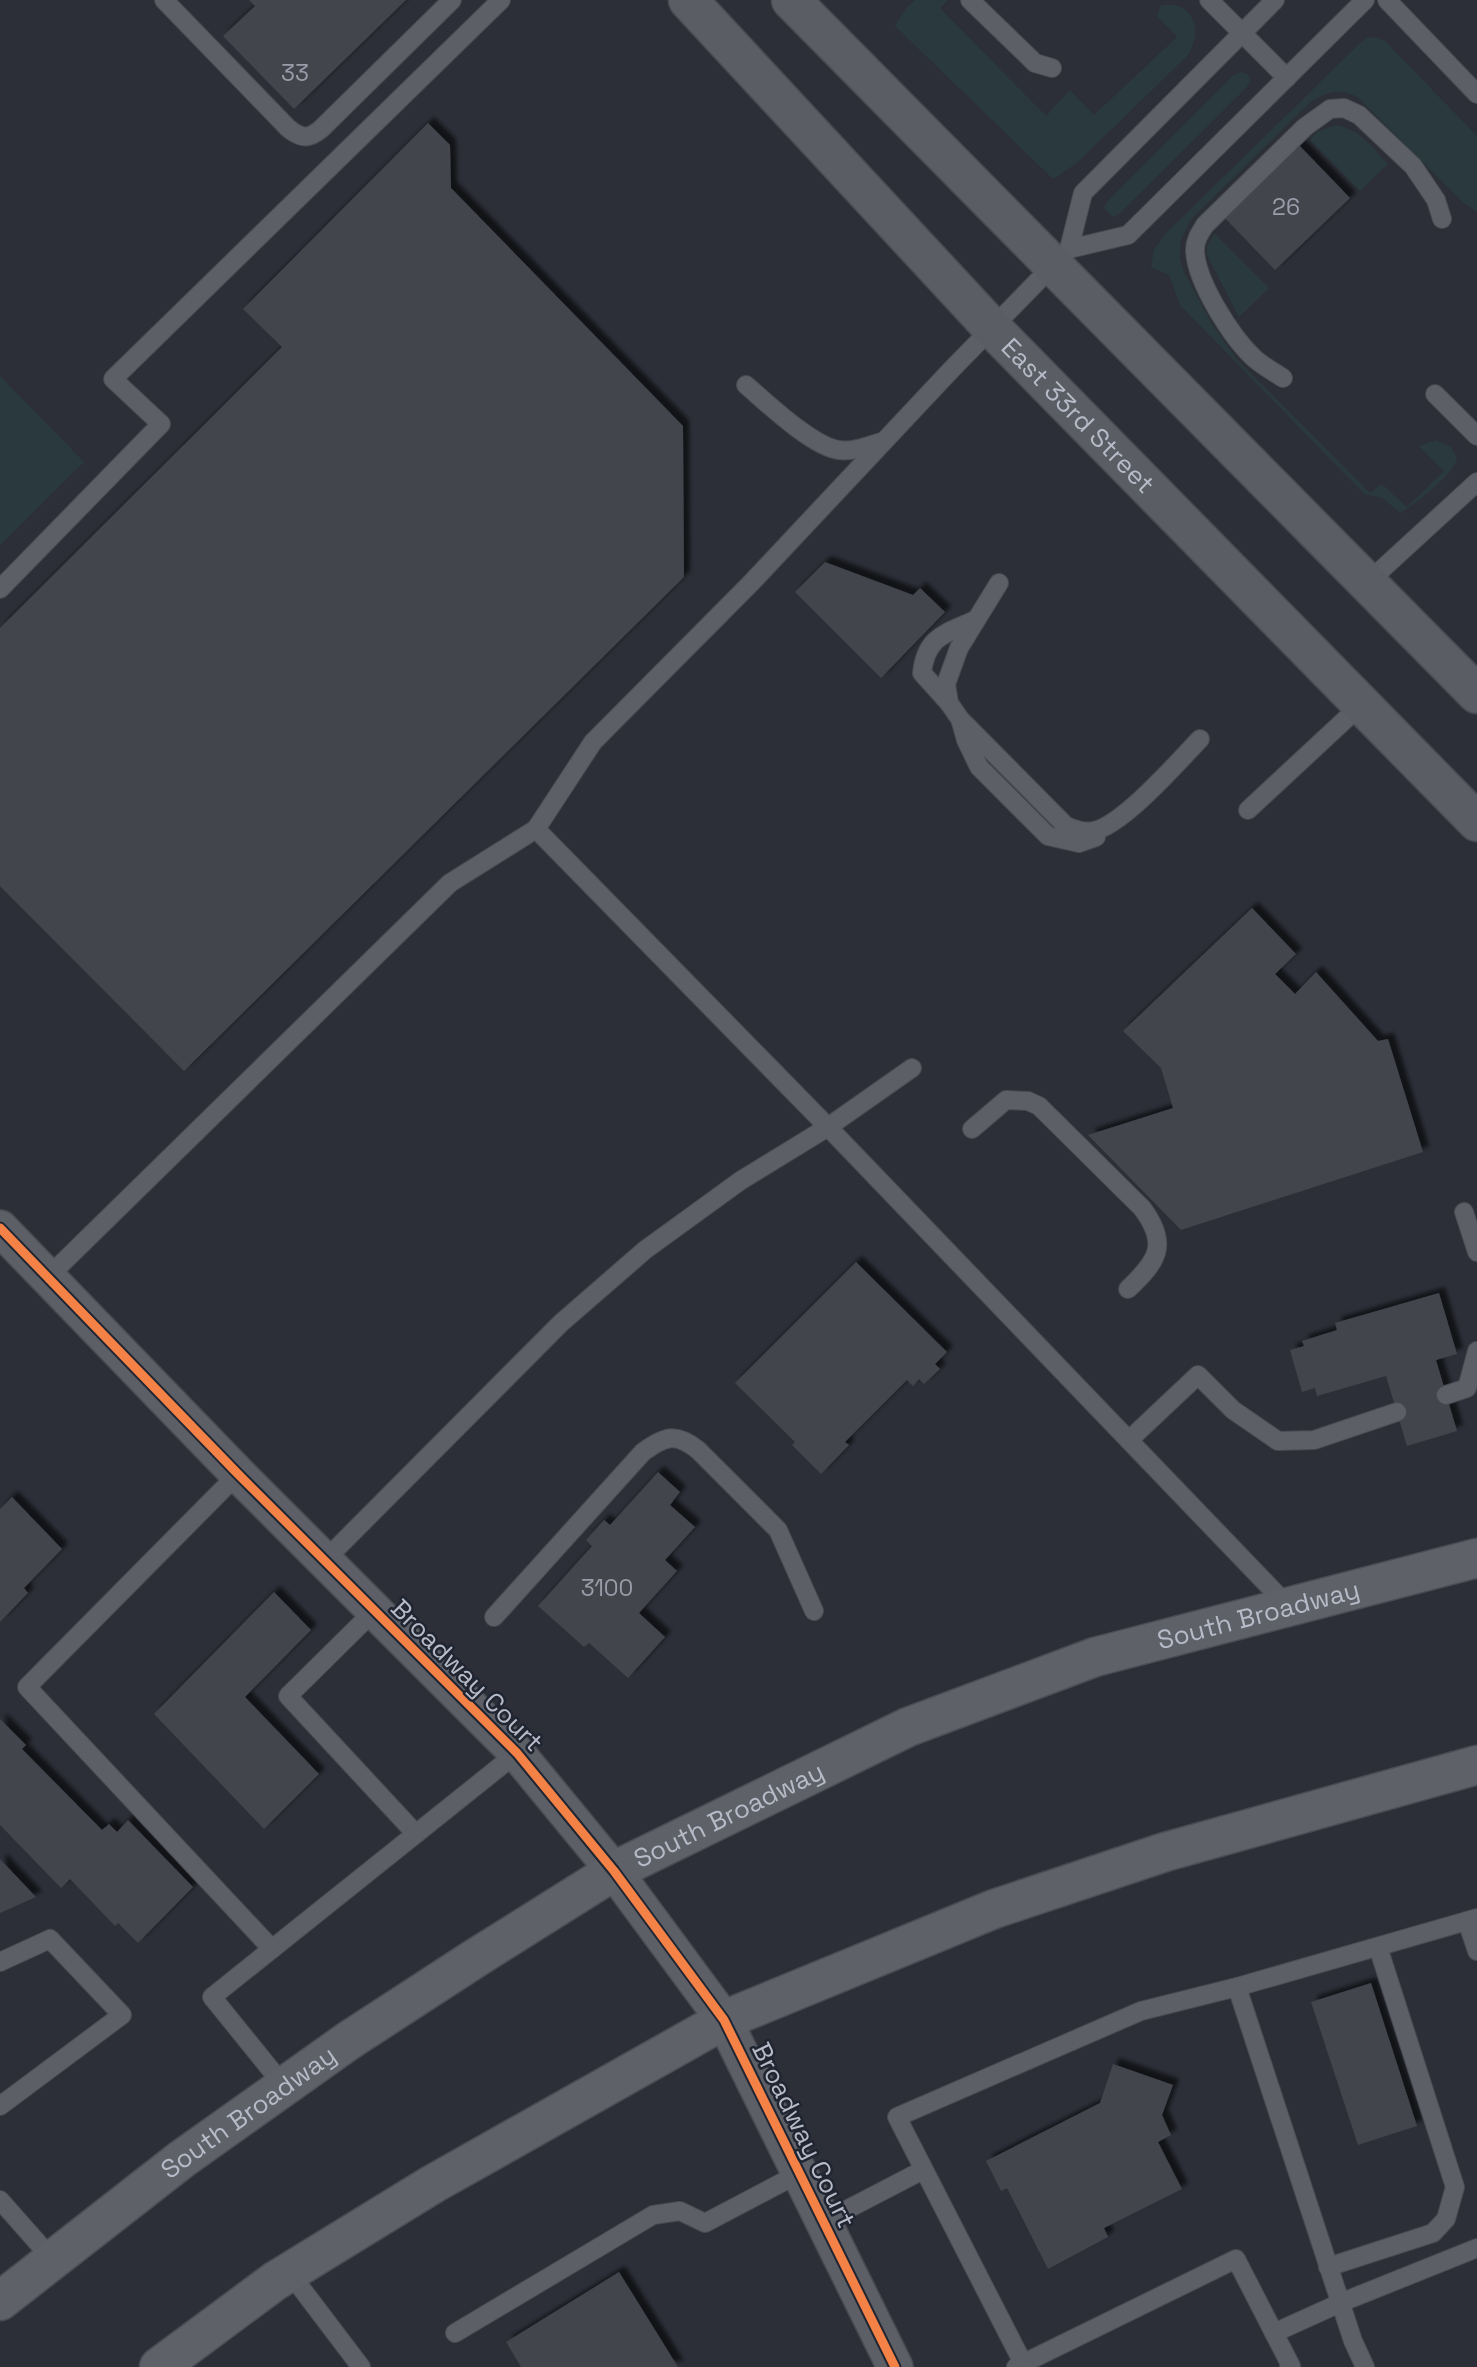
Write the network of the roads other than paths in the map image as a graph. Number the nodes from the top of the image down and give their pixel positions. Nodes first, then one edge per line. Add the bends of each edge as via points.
1 (164, 0) edge
2 (452, 0) edge
3 (501, 0) edge
4 (688, 0) edge
5 (791, 0) edge
6 (970, 0) edge
7 (1209, 0) edge
8 (1275, 0) edge
9 (1365, 0) edge
10 (1387, 0) edge
11 (1242, 33) junction
12 (1052, 68) dead end
13 (1287, 78) junction
14 (1477, 93) edge
15 (1442, 219) dead end
16 (1061, 257) junction
17 (993, 329) junction
18 (1283, 377) dead end
19 (746, 385) dead end
20 (1435, 394) dead end
21 (1477, 436) edge
22 (884, 441) junction
23 (1477, 482) edge
24 (999, 583) dead end
25 (1367, 583) junction
26 (0, 589) edge
27 (975, 620) junction
28 (1477, 694) edge
29 (949, 703) junction
30 (1362, 704) junction
31 (1200, 739) dead end
32 (1248, 810) dead end
33 (1477, 822) edge
34 (536, 829) junction
35 (912, 1068) dead end
36 (828, 1127) junction
37 (972, 1129) dead end
38 (1464, 1212) dead end
39 (0, 1228) edge
40 (1477, 1252) edge
41 (48, 1277) junction
42 (1128, 1289) dead end
43 (1477, 1351) edge
44 (1446, 1395) dead end
45 (1397, 1412) dead end
46 (1129, 1440) junction
47 (238, 1474) junction
48 (1477, 1558) edge
49 (324, 1560) junction
50 (1289, 1607) junction
51 (374, 1611) junction
52 (814, 1611) dead end
53 (494, 1618) dead end
54 (517, 1754) junction
55 (1477, 1765) edge
56 (416, 1834) junction
57 (614, 1871) junction
58 (1472, 1919) edge
59 (1378, 1947) junction
60 (272, 1949) junction
61 (1477, 1951) edge
62 (0, 1962) edge
63 (1237, 1987) junction
64 (724, 2020) junction
65 (284, 2086) junction
66 (0, 2106) edge
67 (923, 2171) junction
68 (800, 2173) junction
69 (0, 2200) edge
70 (823, 2222) junction
71 (1477, 2248) edge
72 (53, 2260) junction
73 (1328, 2267) junction
74 (289, 2272) junction
75 (0, 2301) edge
76 (1340, 2303) junction
77 (455, 2333) dead end
78 (1274, 2333) junction
79 (1021, 2366) edge
80 (159, 2367) edge
81 (361, 2367) edge
82 (895, 2367) edge
83 (1289, 2367) edge
84 (1365, 2367) edge

1 - 2 lane via 288,128 307,137 321,129
3 - 26 lane via 113,379 161,425
4 - 17 main road, East 33rd Street
5 - 16 main road
6 - 12 lane via 1035,64
7 - 11 lane
8 - 11 lane
9 - 13 lane
10 - 14 lane
11 - 13 lane
11 - 16 lane via 1083,193
13 - 16 lane via 1128,234
15 - 18 lane via 1436,200 1413,166 1359,115 1344,108 1330,109 1305,127 1205,225 1195,249 1203,281 1240,343
16 - 17 lane
16 - 25 main road
17 - 22 lane
17 - 30 main road, East 33rd Street
19 - 22 lane via 817,442 836,450
20 - 21 lane
22 - 34 lane via 593,742
23 - 25 lane
24 - 27 lane
25 - 28 main road
27 - 29 lane via 946,684
27 - 29 lane via 937,638 924,658 922,673
29 - 31 lane via 1066,826 1079,831 1093,831 1116,821
30 - 32 lane
30 - 33 main road, East 33rd Street
34 - 36 lane
34 - 41 lane via 450,883
35 - 36 lane
36 - 46 lane
36 - 49 lane via 740,1181 636,1258 561,1323
37 - 42 lane via 1006,1100 1028,1101 1046,1112 1142,1208 1153,1223 1157,1252 1151,1267
38 - 40 lane
39 - 41 street, Broadway Court
41 - 47 street, Broadway Court
43 - 44 lane via 1467,1388
45 - 46 lane via 1314,1440 1278,1441 1233,1410 1198,1375
46 - 50 lane
47 - 49 street, Broadway Court
47 - 60 lane via 27,1688
48 - 50 main road, South Broadway
49 - 51 street, Broadway Court
50 - 57 main road, South Broadway via 1095,1657 908,1727
51 - 54 street, Broadway Court
51 - 56 lane via 288,1696
52 - 53 lane via 778,1530 698,1450 675,1436 643,1452
54 - 56 lane
54 - 57 street, Broadway Court
55 - 64 main road via 1166,1852 994,1909
56 - 60 lane
57 - 64 street, Broadway Court
57 - 65 main road, South Broadway
58 - 59 lane
58 - 61 lane
59 - 63 lane
59 - 73 lane via 1455,2187 1446,2219 1433,2233
60 - 65 lane via 212,1997
62 - 66 lane via 50,1939 122,2015
63 - 67 lane via 1141,2011 897,2117
63 - 73 lane
64 - 68 street, Broadway Court
64 - 74 main road via 433,2184
65 - 72 main road, South Broadway
67 - 70 lane
67 - 79 lane
68 - 70 street, Broadway Court
68 - 77 lane via 705,2223 680,2211 653,2215
69 - 72 lane
70 - 82 street, Broadway Court
71 - 76 lane
72 - 75 main road, South Broadway
73 - 76 lane
74 - 80 main road
74 - 81 lane
76 - 78 lane
76 - 84 lane
78 - 79 lane via 1236,2259
78 - 83 lane

